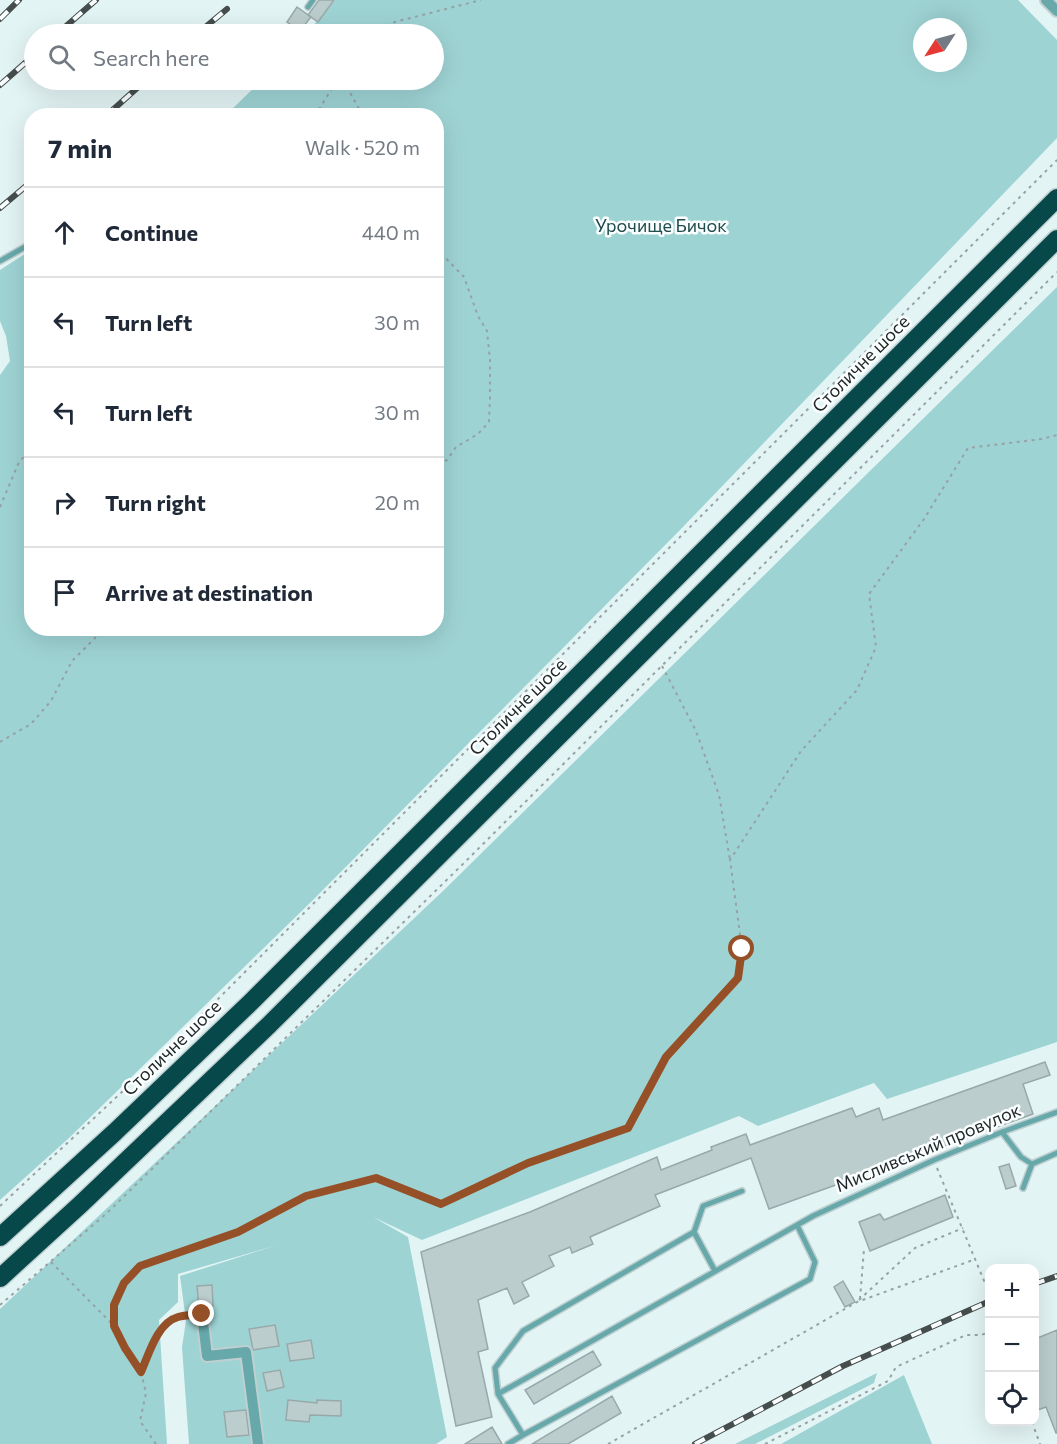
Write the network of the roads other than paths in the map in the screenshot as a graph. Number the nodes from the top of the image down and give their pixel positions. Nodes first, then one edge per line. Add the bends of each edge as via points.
1 (313, 0) edge
2 (1046, 0) edge
3 (308, 7) dead end
4 (1057, 11) edge
5 (1057, 198) edge
6 (1057, 239) edge
7 (24, 248) edge
8 (0, 261) edge
9 (1057, 1112) edge
10 (1002, 1132) junction
11 (1057, 1153) edge
12 (1032, 1164) junction
13 (1023, 1188) dead end
14 (742, 1191) dead end
15 (797, 1225) junction
16 (694, 1232) junction
17 (0, 1238) edge
18 (715, 1272) junction
19 (0, 1278) edge
20 (202, 1314) road end
21 (498, 1394) junction
22 (523, 1435) junction
23 (258, 1444) edge
24 (508, 1444) edge

1 - 3 lane
2 - 4 street
5 - 17 highway, Столичне шосе via 251,1002
6 - 19 highway via 269,1024
7 - 8 lane
9 - 10 lane, Мисливський провулок
10 - 12 lane via 1021,1157
10 - 15 lane, Мисливський провулок
11 - 12 lane
12 - 13 lane
14 - 16 lane via 703,1206
15 - 18 lane, Мисливський провулок
15 - 22 lane via 815,1262 810,1279
16 - 18 lane
16 - 21 lane via 523,1331 495,1368
18 - 21 lane, Мисливський провулок
20 - 23 street via 207,1356 246,1352
21 - 22 lane
22 - 24 lane

